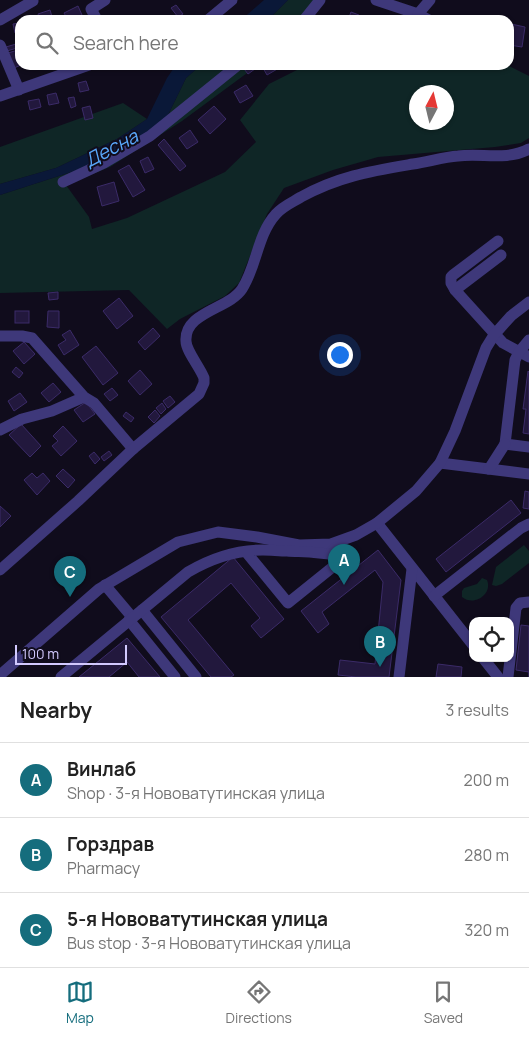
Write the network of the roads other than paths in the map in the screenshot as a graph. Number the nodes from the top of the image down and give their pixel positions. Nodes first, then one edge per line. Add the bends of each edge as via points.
1 (34, 0) edge
2 (105, 0) edge
3 (232, 0) edge
4 (320, 0) edge
5 (376, 0) edge
6 (430, 0) edge
7 (418, 14) joint
8 (94, 15) edge
9 (214, 15) edge
10 (308, 15) edge
11 (0, 20) edge
12 (0, 45) edge
13 (75, 70) edge
14 (232, 70) edge
15 (20, 90) junction
16 (0, 96) edge
17 (529, 149) edge
18 (63, 182) dead end
19 (498, 241) dead end
20 (501, 255) dead end
21 (455, 290) junction
22 (529, 302) edge
23 (494, 335) junction
24 (0, 336) edge
25 (529, 340) edge
26 (524, 355) edge
27 (84, 396) junction
28 (0, 430) edge
29 (505, 444) junction
30 (529, 447) edge
31 (133, 449) junction
32 (440, 463) junction
33 (489, 469) junction
34 (529, 474) edge
35 (377, 523) junction
36 (529, 524) edge
37 (246, 552) junction
38 (412, 569) junction
39 (0, 570) edge
40 (105, 585) junction
41 (434, 596) junction
42 (529, 602) edge
43 (134, 616) junction
44 (469, 641) edge
45 (486, 662) edge
46 (0, 675) edge
47 (61, 677) edge
48 (175, 677) edge
49 (196, 677) edge
50 (400, 677) edge
51 (498, 677) edge
52 (508, 677) edge

1 - 11 street
2 - 8 street via 91,8
3 - 9 street
4 - 10 street
5 - 7 street
6 - 7 street
12 - 15 street
13 - 15 street
14 - 18 street via 150,136
15 - 16 street
17 - 31 street via 508,156 458,156 353,175 310,191 283,208 264,231 245,284 238,294 201,316 189,328 187,345 204,378 200,394
19 - 21 street via 453,275 450,280
20 - 21 street
21 - 23 street
22 - 23 street
23 - 26 street
23 - 32 street
24 - 27 street via 32,338
25 - 26 street
26 - 29 street via 515,360
27 - 28 street
27 - 31 street via 94,403
29 - 30 street
29 - 33 street
31 - 39 street
32 - 33 street
32 - 35 street via 416,491
33 - 34 street
35 - 38 street
35 - 40 street via 330,544 299,545 218,532 178,542
36 - 41 street
37 - 37 street via 318,552 334,555 339,562 288,603
37 - 43 street via 205,562
38 - 41 street
38 - 50 street
40 - 43 street
40 - 46 street
41 - 44 street
42 - 52 street via 520,603 516,608
43 - 47 street
43 - 48 street
43 - 49 street
45 - 51 street

